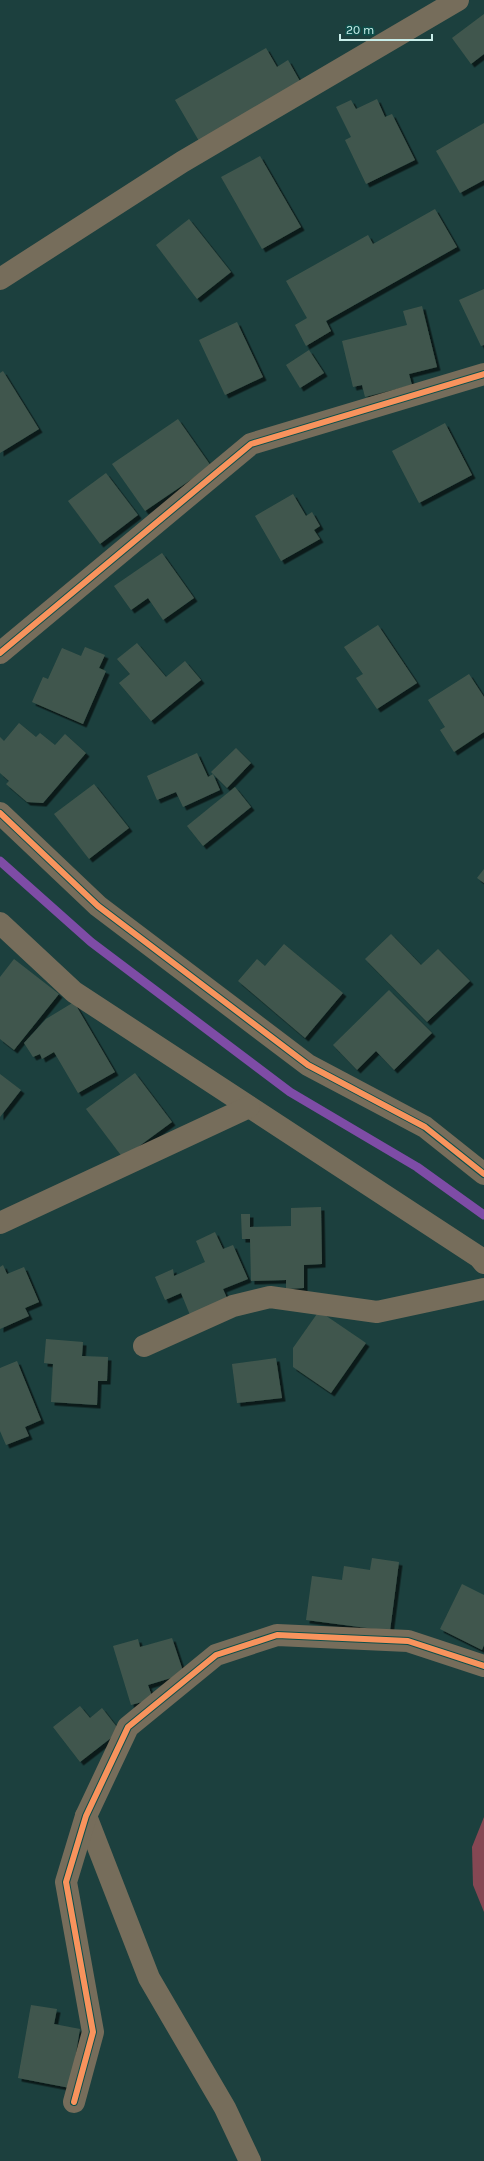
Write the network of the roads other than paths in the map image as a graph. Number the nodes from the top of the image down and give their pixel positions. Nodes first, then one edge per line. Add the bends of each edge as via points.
1 (458, 0) edge
2 (0, 279) edge
3 (484, 374) edge
4 (0, 653) edge
5 (0, 813) edge
6 (0, 923) edge
7 (249, 1107) junction
8 (484, 1174) edge
9 (0, 1223) edge
10 (484, 1263) edge
11 (484, 1289) edge
12 (144, 1346) dead end
13 (484, 1666) edge
14 (86, 1816) junction
15 (74, 2102) dead end
16 (250, 2161) edge

1 - 2 street via 182,162
3 - 4 street via 251,444
5 - 8 street via 98,906 308,1064 425,1128
6 - 7 street via 74,992
7 - 9 street
7 - 10 street via 479,1257
11 - 12 street via 377,1312 270,1297 232,1306
13 - 14 street via 408,1640 277,1635 216,1655 128,1727
14 - 15 street via 66,1882 93,2032
14 - 16 street via 149,1978 225,2108

